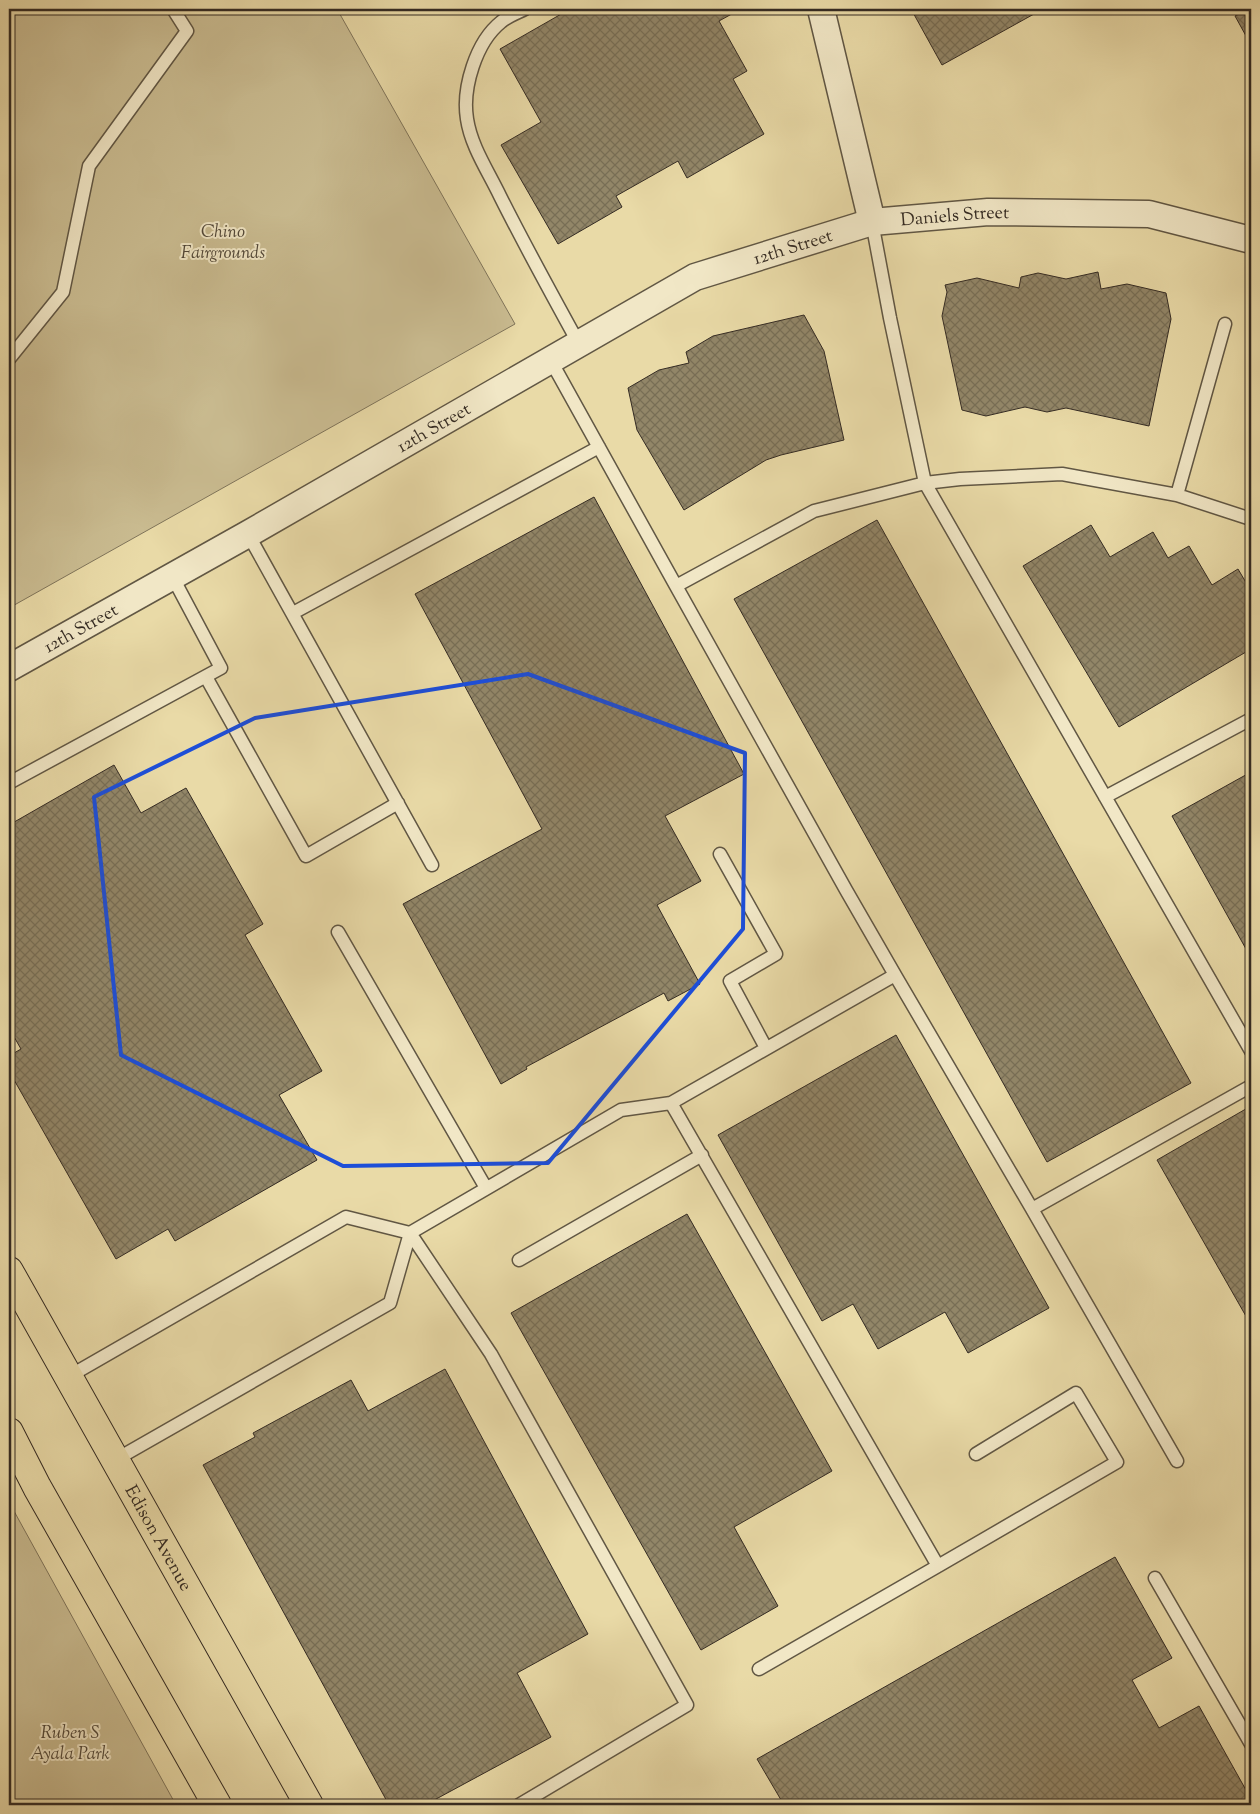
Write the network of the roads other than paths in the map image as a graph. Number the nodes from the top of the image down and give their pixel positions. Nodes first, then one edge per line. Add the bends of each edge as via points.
1 (173, 9) edge
2 (525, 9) edge
3 (821, 9) edge
4 (872, 222) junction
5 (1251, 240) edge
6 (1225, 324) dead end
7 (579, 344) junction
8 (9, 359) edge
9 (551, 361) junction
10 (599, 447) junction
11 (926, 483) junction
12 (1177, 494) junction
13 (1251, 520) edge
14 (248, 534) junction
15 (172, 576) junction
16 (676, 586) junction
17 (293, 613) junction
18 (9, 668) edge
19 (206, 677) junction
20 (1251, 718) edge
21 (9, 783) edge
22 (1105, 797) junction
23 (398, 803) junction
24 (720, 854) dead end
25 (432, 865) dead end
26 (338, 932) dead end
27 (895, 974) junction
28 (766, 1048) junction
29 (1251, 1051) edge
30 (1251, 1086) edge
31 (672, 1103) junction
32 (702, 1155) junction
33 (486, 1188) junction
34 (1032, 1209) junction
35 (410, 1234) junction
36 (519, 1260) dead end
37 (9, 1271) edge
38 (68, 1377) junction
39 (9, 1432) edge
40 (976, 1454) dead end
41 (114, 1460) junction
42 (1177, 1461) dead end
43 (938, 1566) junction
44 (1155, 1578) dead end
45 (759, 1669) dead end
46 (1251, 1744) edge
47 (217, 1805) edge
48 (309, 1805) edge
49 (519, 1805) edge

1 - 8 lane via 187,31 89,166 63,292
2 - 7 lane via 501,22 474,61 466,92 466,119 474,145
3 - 4 street
4 - 5 street, Daniels Street via 988,212 1149,214
4 - 7 street, 12th Street via 695,277
4 - 11 lane
6 - 12 lane
7 - 9 street, 12th Street
9 - 10 lane
9 - 14 street, 12th Street
10 - 16 lane
10 - 17 lane
11 - 12 lane via 1062,474
11 - 16 lane via 814,511
11 - 22 lane
12 - 13 lane
14 - 15 street, 12th Street
14 - 17 lane
15 - 18 street, 12th Street
15 - 19 lane via 221,668
16 - 27 lane
17 - 23 lane
19 - 21 lane
19 - 23 lane via 306,856
20 - 22 lane
22 - 29 lane
23 - 25 lane
24 - 28 lane via 776,954 730,981
26 - 33 lane
27 - 28 lane
27 - 34 lane
28 - 31 lane
30 - 34 lane
31 - 32 lane
31 - 33 lane via 621,1110
32 - 36 lane
32 - 43 lane
33 - 35 lane
34 - 42 lane
35 - 38 lane via 346,1217
35 - 41 lane via 390,1303
35 - 49 lane via 491,1354 686,1705
37 - 38 main road, Edison Avenue
38 - 41 main road, Edison Avenue
39 - 47 main road
40 - 43 lane via 1076,1392 1117,1462
41 - 48 main road, Edison Avenue
43 - 45 lane
44 - 46 lane

